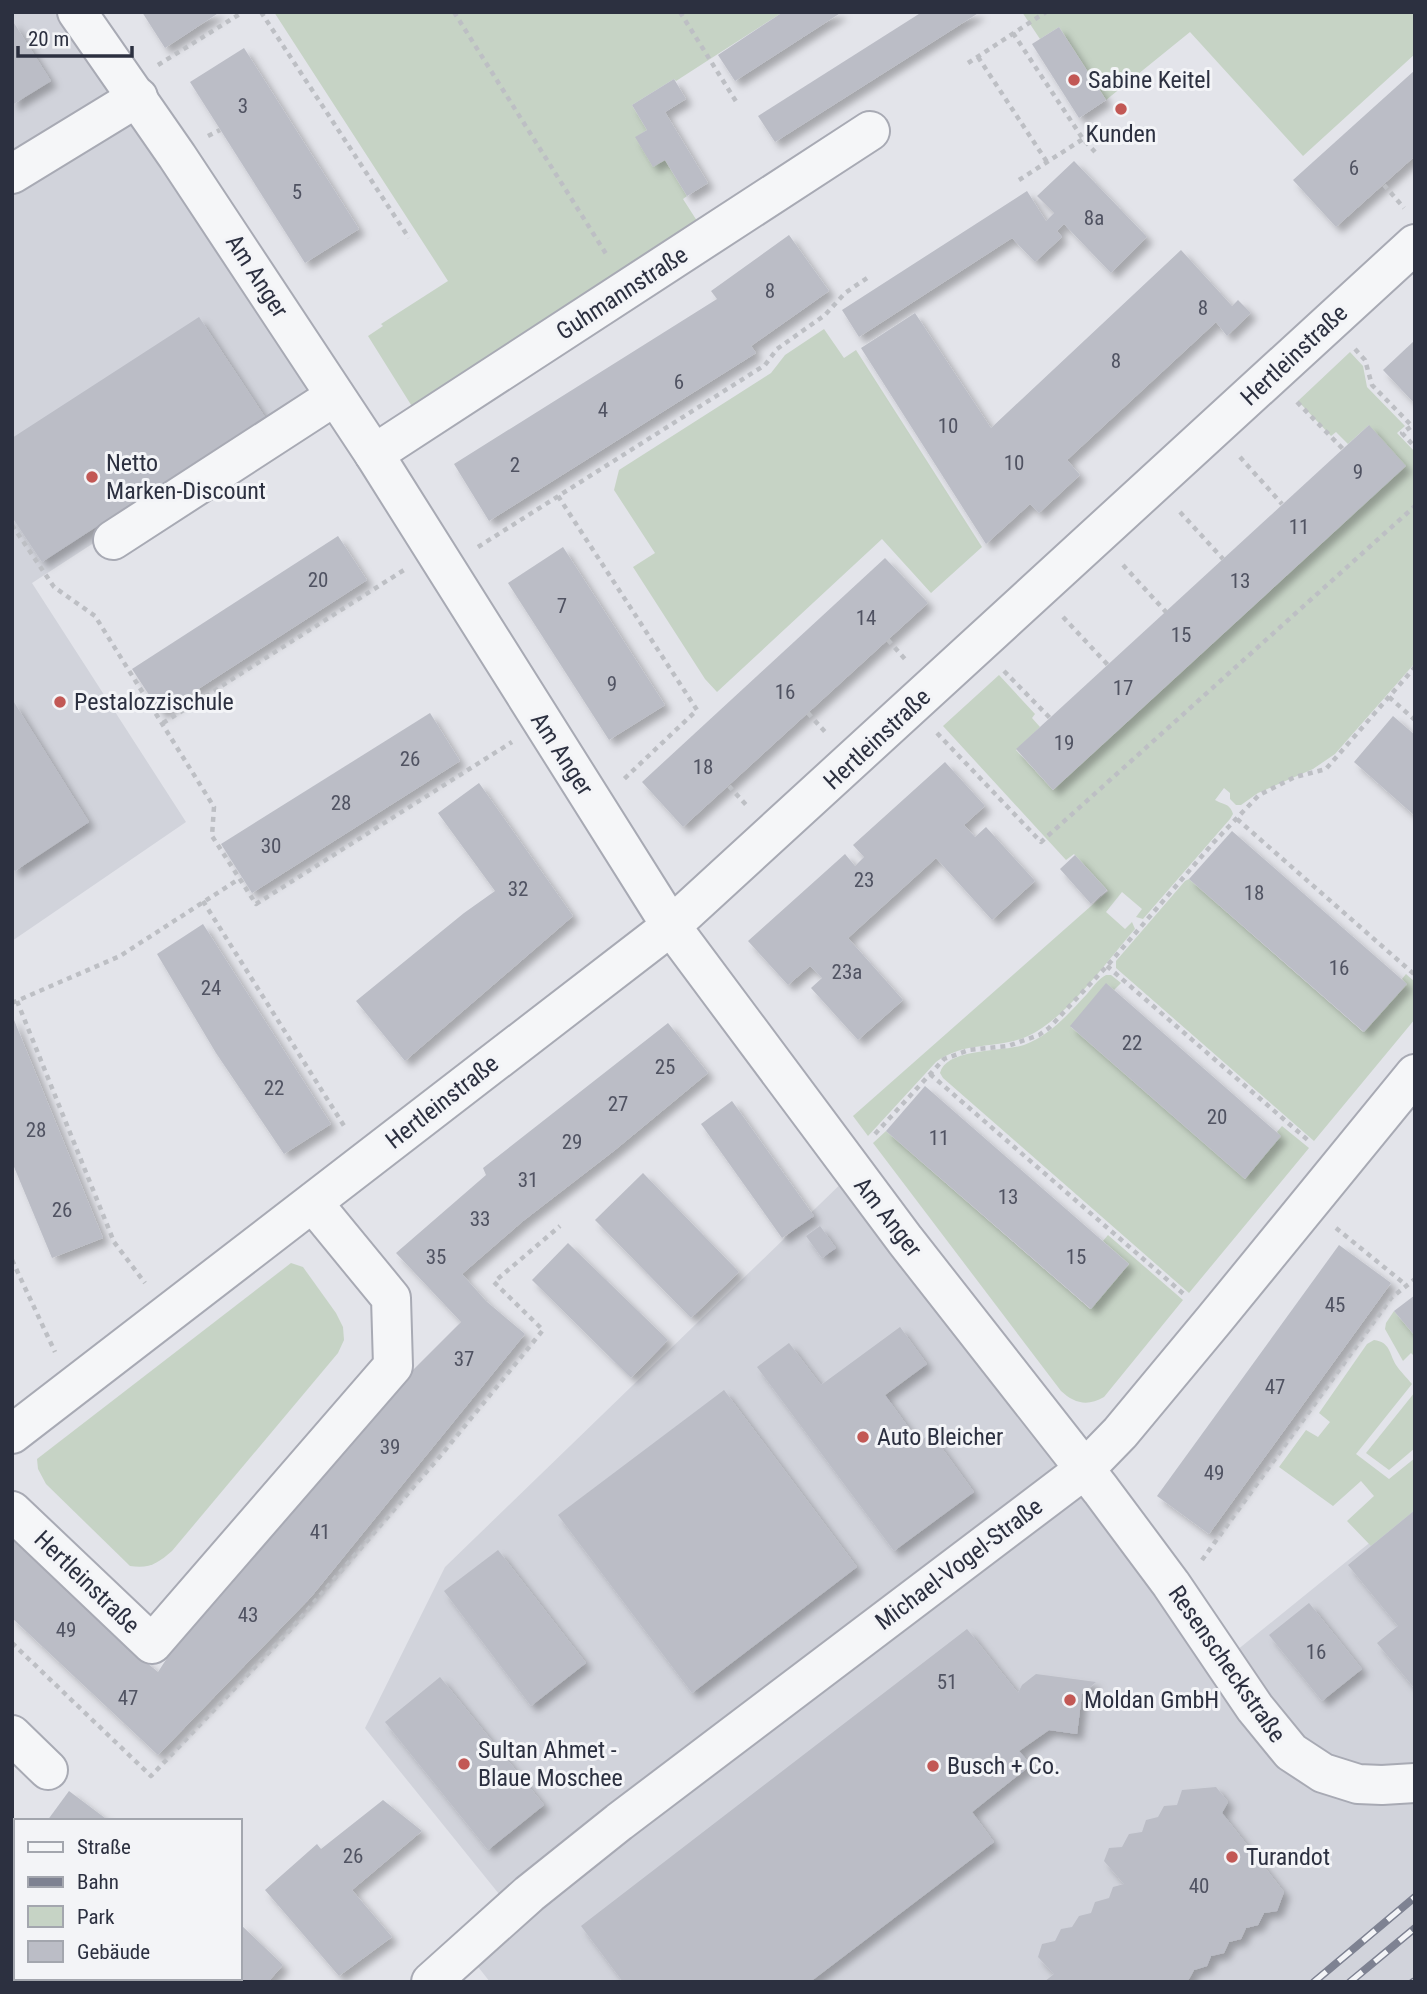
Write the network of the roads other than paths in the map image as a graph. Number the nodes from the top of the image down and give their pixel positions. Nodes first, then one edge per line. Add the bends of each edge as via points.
1 (77, 12) edge
2 (133, 90) junction
3 (870, 131) dead end
4 (12, 174) edge
5 (1410, 227) edge
6 (335, 396) junction
7 (374, 454) junction
8 (113, 540) dead end
9 (671, 926) junction
10 (1415, 1074) edge
11 (313, 1203) junction
12 (12, 1434) edge
13 (1085, 1469) junction
14 (12, 1511) edge
15 (12, 1735) edge
16 (48, 1770) dead end
17 (1415, 1783) edge
18 (431, 1982) edge

1 - 2 street, Am Anger
2 - 4 street
2 - 6 street, Am Anger
3 - 7 street, Guhmannstraße
5 - 9 street, Hertleinstraße via 1330,322
6 - 7 street, Am Anger
6 - 8 street
7 - 9 street, Am Anger
9 - 11 street, Hertleinstraße
9 - 13 street, Am Anger via 847,1164
10 - 13 street, Michael-Vogel-Straße via 1120,1433
11 - 12 street, Hertleinstraße
11 - 14 street, Hertleinstraße via 391,1298 393,1366 152,1644
13 - 17 street, Resenscheckstraße via 1291,1752 1341,1780
13 - 18 street, Michael-Vogel-Straße via 620,1822 529,1894
15 - 16 street

